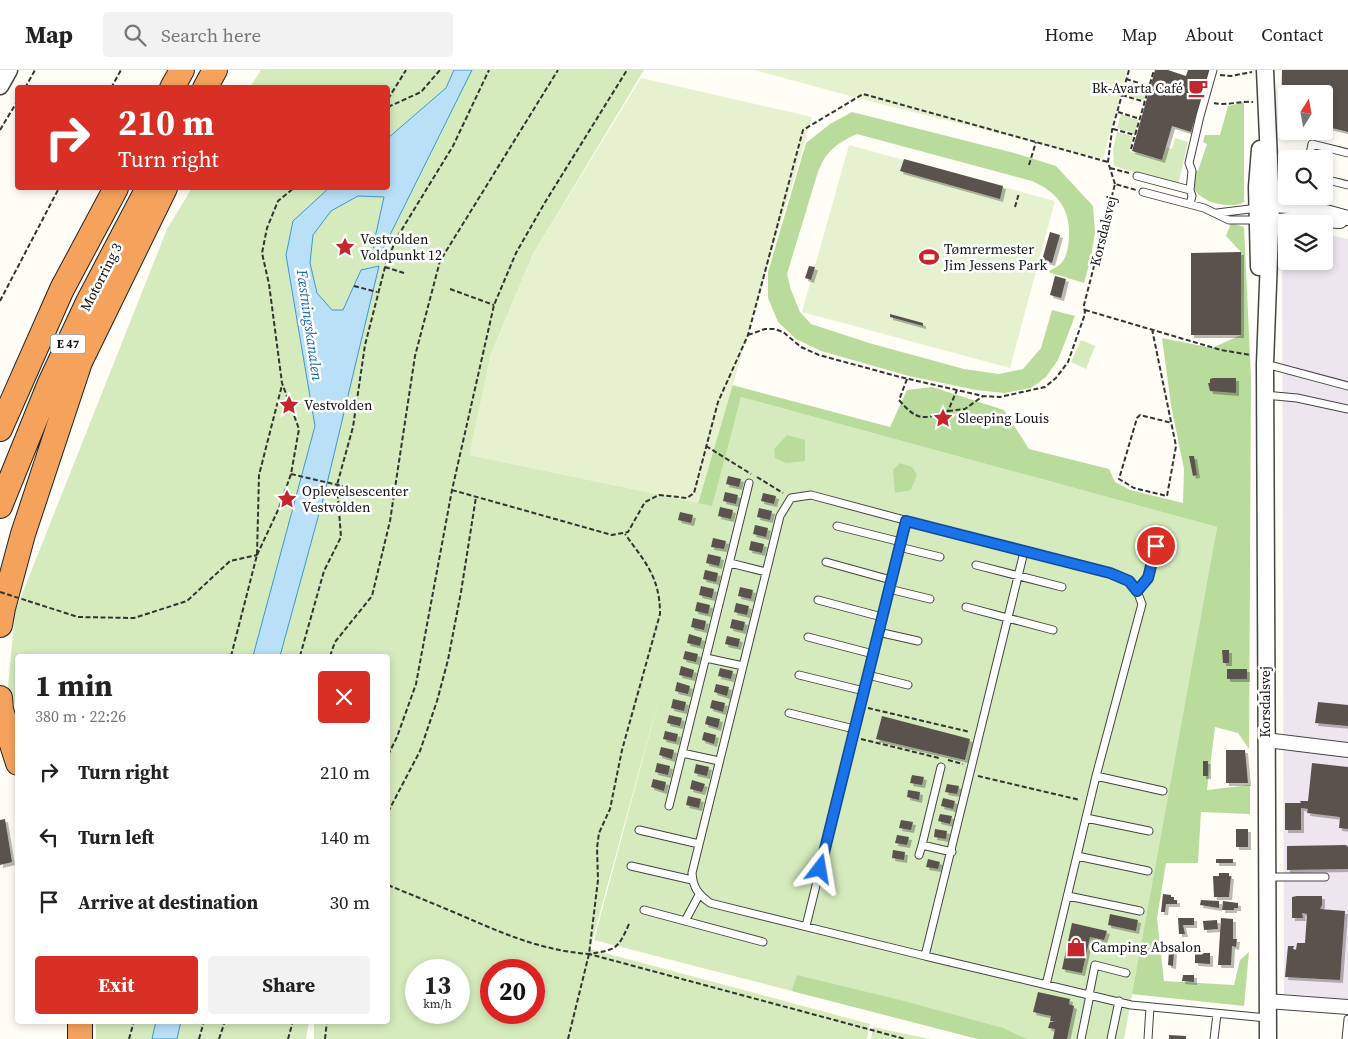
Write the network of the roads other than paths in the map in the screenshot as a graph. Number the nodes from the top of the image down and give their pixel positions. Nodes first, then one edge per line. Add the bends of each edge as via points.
1 (9, 70) edge
2 (182, 70) edge
3 (215, 70) edge
4 (229, 70) edge
5 (1265, 70) edge
6 (1212, 71) edge
7 (174, 85) edge
8 (207, 85) edge
9 (222, 85) edge
10 (0, 86) edge
11 (1310, 150) edge
12 (1348, 153) edge
13 (1137, 176) road end
14 (1333, 181) edge
15 (1348, 185) edge
16 (115, 190) edge
17 (147, 190) edge
18 (164, 190) edge
19 (1190, 190) junction
20 (1143, 192) road end
21 (1190, 204) junction
22 (1217, 213) junction
23 (1264, 214) junction
24 (1348, 220) edge
25 (62, 289) junction
26 (1264, 361) junction
27 (0, 386) edge
28 (1348, 386) edge
29 (1265, 395) junction
30 (1348, 408) edge
31 (0, 429) edge
32 (749, 483) dead end
33 (0, 506) edge
34 (906, 521) junction
35 (837, 526) dead end
36 (1160, 530) dead end
37 (900, 545) junction
38 (1024, 552) junction
39 (940, 557) dead end
40 (826, 562) dead end
41 (730, 563) junction
42 (976, 565) dead end
43 (766, 572) junction
44 (1019, 575) junction
45 (891, 580) junction
46 (1062, 586) dead end
47 (890, 589) junction
48 (1137, 591) junction
49 (930, 599) dead end
50 (818, 600) dead end
51 (966, 607) dead end
52 (882, 617) junction
53 (1008, 618) junction
54 (0, 625) edge
55 (1053, 630) dead end
56 (878, 632) junction
57 (808, 637) dead end
58 (918, 641) dead end
59 (873, 654) junction
60 (706, 658) junction
61 (743, 666) junction
62 (799, 675) dead end
63 (868, 675) junction
64 (908, 685) dead end
65 (864, 691) junction
66 (0, 698) edge
67 (789, 713) dead end
68 (854, 733) junction
69 (1266, 740) junction
70 (1348, 750) edge
71 (682, 753) junction
72 (15, 754) edge
73 (720, 761) junction
74 (941, 767) dead end
75 (1096, 776) junction
76 (1163, 791) dead end
77 (669, 806) dead end
78 (1086, 818) junction
79 (639, 830) dead end
80 (1149, 831) dead end
81 (699, 844) junction
82 (922, 845) junction
83 (952, 852) junction
84 (919, 855) dead end
85 (1077, 856) junction
86 (631, 866) dead end
87 (1148, 871) dead end
88 (1266, 877) junction
89 (1325, 877) dead end
90 (692, 880) junction
91 (699, 895) junction
92 (1068, 896) junction
93 (644, 910) dead end
94 (1140, 911) dead end
95 (685, 921) junction
96 (806, 926) junction
97 (763, 942) dead end
98 (925, 956) junction
99 (1126, 973) dead end
100 (1046, 985) junction
101 (1089, 995) junction
102 (1119, 1001) junction
103 (1267, 1001) junction
104 (1150, 1007) junction
105 (1348, 1007) edge
106 (1216, 1014) junction
107 (1267, 1018) junction
108 (1348, 1019) edge
109 (80, 1024) edge
110 (1347, 1028) edge
111 (80, 1039) edge
112 (1081, 1039) edge
113 (1111, 1039) edge
114 (1148, 1039) edge
115 (1214, 1039) edge
116 (1268, 1039) edge
117 (1346, 1039) edge

1 - 10 street
2 - 7 highway
3 - 8 highway
4 - 9 highway
5 - 23 street, Korsdalsvej via 1266,103 1257,176
6 - 19 lane via 1189,163 1192,171
11 - 12 lane via 1312,144
13 - 19 lane
14 - 15 lane
16 - 25 highway, Motorring 3 / E 47
17 - 33 highway, Motorring 3 / E 47 via 62,356
18 - 54 highway via 80,362 23,534
19 - 21 lane
20 - 21 lane
21 - 22 lane
22 - 23 lane
22 - 23 lane via 1228,220
23 - 24 street via 1296,219
23 - 26 street, Korsdalsvej
25 - 27 highway via 23,340
25 - 31 highway, Motorring 3 / E 47
26 - 28 lane
26 - 29 street, Korsdalsvej
29 - 30 lane
29 - 69 street, Korsdalsvej
32 - 41 lane
34 - 37 lane
34 - 38 lane
34 - 43 lane via 811,495 791,498 780,516
35 - 37 lane
36 - 48 lane via 1148,578
37 - 39 lane
37 - 45 lane
38 - 44 lane
38 - 48 lane via 1110,573 1129,581
40 - 45 lane
41 - 43 lane
41 - 60 lane
42 - 44 lane
43 - 61 lane
44 - 46 lane
44 - 53 lane
45 - 47 lane
47 - 49 lane
47 - 52 lane
48 - 75 lane via 1142,604
50 - 52 lane
51 - 53 lane
52 - 56 lane
53 - 55 lane
53 - 83 lane
56 - 58 lane
56 - 59 lane
57 - 59 lane
59 - 63 lane
60 - 61 lane
60 - 71 lane
61 - 73 lane
62 - 65 lane
63 - 64 lane
63 - 65 lane
65 - 68 lane
66 - 72 highway
67 - 68 lane
68 - 96 lane
69 - 70 street
69 - 88 street, Korsdalsvej
71 - 73 lane
71 - 77 lane
73 - 81 lane
74 - 82 lane
75 - 76 lane
75 - 78 lane
78 - 80 lane
78 - 85 lane
79 - 81 lane
81 - 90 lane
82 - 83 lane
82 - 84 lane
83 - 98 lane
85 - 87 lane
85 - 92 lane
86 - 90 lane
88 - 89 lane
88 - 103 street, Korsdalsvej
90 - 91 lane
91 - 95 lane
91 - 96 lane via 710,903
92 - 94 lane
92 - 100 lane
93 - 95 lane
95 - 97 lane
96 - 98 lane
98 - 100 lane
99 - 101 lane via 1095,965
100 - 101 lane
101 - 102 lane
101 - 112 lane
102 - 104 lane
102 - 113 lane
103 - 105 street
103 - 107 street, Korsdalsvej
104 - 106 lane
104 - 114 lane
106 - 107 lane
106 - 115 lane
107 - 116 street, Korsdalsvej
108 - 110 lane
109 - 111 highway
110 - 117 lane

